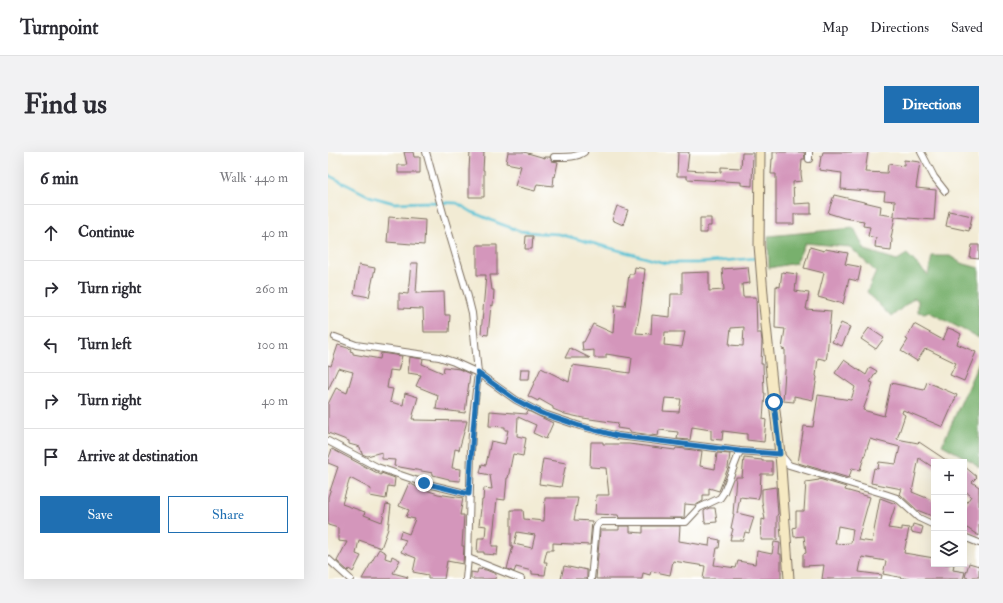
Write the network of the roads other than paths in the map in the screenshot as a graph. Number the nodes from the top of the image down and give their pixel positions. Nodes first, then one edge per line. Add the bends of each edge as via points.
1 (426, 152) edge
2 (584, 152) edge
3 (760, 152) edge
4 (809, 152) edge
5 (921, 152) edge
6 (554, 158) dead end
7 (809, 159) dead end
8 (945, 191) dead end
9 (335, 337) dead end
10 (478, 373) junction
11 (328, 441) edge
12 (740, 451) junction
13 (780, 454) junction
14 (469, 494) junction
15 (931, 524) edge
16 (967, 538) edge
17 (979, 543) edge
18 (468, 558) junction
19 (328, 559) edge
20 (350, 579) edge
21 (466, 579) edge
22 (521, 579) edge
23 (591, 579) edge
24 (789, 579) edge

1 - 10 street via 472,313
2 - 6 street via 576,156
3 - 13 main road via 759,245
4 - 7 street
5 - 8 street via 934,177
9 - 10 street via 361,346 440,357
10 - 12 street via 522,404 580,426 618,436
10 - 14 street
11 - 14 street via 377,467 424,483
12 - 13 street
12 - 23 street via 720,498 699,508 686,522 598,524
13 - 15 street via 789,464 798,468 896,498 919,518
13 - 24 main road
14 - 18 street
16 - 17 street
18 - 21 street
18 - 22 street
19 - 20 street

